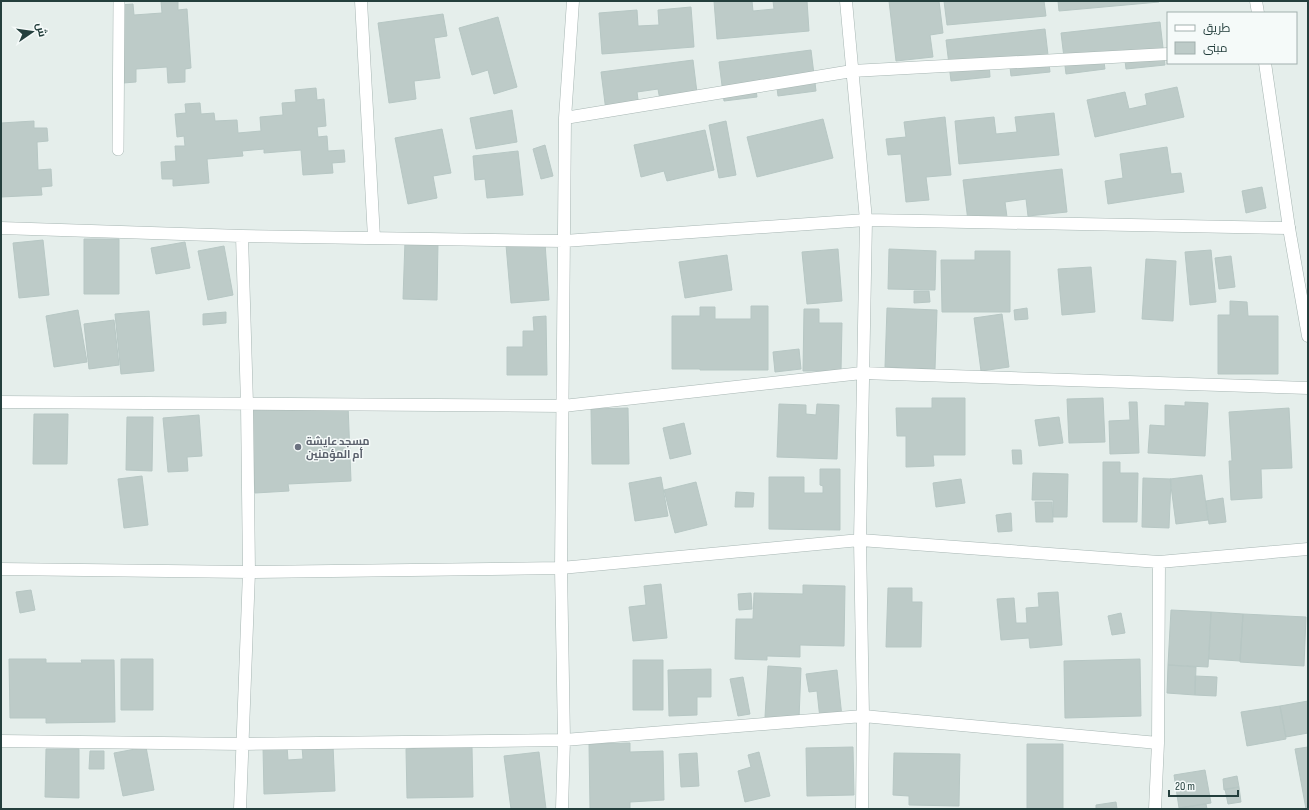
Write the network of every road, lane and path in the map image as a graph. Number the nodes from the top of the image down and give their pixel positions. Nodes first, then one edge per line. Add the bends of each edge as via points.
1 (119, 1) edge
2 (361, 1) edge
3 (573, 1) edge
4 (846, 1) edge
5 (1256, 1) edge
6 (1258, 12) edge
7 (1167, 54) edge
8 (1265, 64) edge
9 (852, 71) junction
10 (565, 118) junction
11 (118, 150) dead end
12 (866, 220) junction
13 (1, 228) edge
14 (1289, 228) junction
15 (242, 236) junction
16 (374, 238) junction
17 (564, 241) junction
18 (1307, 316) edge
19 (1308, 336) edge
20 (862, 373) junction
21 (1308, 388) edge
22 (1, 402) edge
23 (247, 404) junction
24 (563, 406) junction
25 (860, 540) junction
26 (1308, 549) edge
27 (1159, 562) junction
28 (562, 568) junction
29 (1, 569) edge
30 (249, 572) junction
31 (863, 716) junction
32 (564, 740) junction
33 (1, 741) edge
34 (1158, 743) junction
35 (243, 744) junction
36 (240, 809) edge
37 (562, 809) edge
38 (862, 809) edge
39 (1155, 809) edge

1 - 11 lane
2 - 16 street
3 - 10 street
4 - 9 street
5 - 6 street
7 - 9 street
8 - 14 street
9 - 10 street
9 - 12 street
10 - 17 street
12 - 14 street
12 - 17 street
12 - 20 street
13 - 15 street
14 - 18 street
15 - 16 street
15 - 23 street
16 - 17 street
17 - 24 street
18 - 19 street
20 - 21 street
20 - 24 street
20 - 25 street
22 - 23 street
23 - 24 street
23 - 30 street
24 - 28 street
25 - 27 street
25 - 28 street
25 - 31 street
26 - 27 street
27 - 34 street
28 - 30 street
28 - 32 street
29 - 30 street
30 - 35 street
31 - 32 street
31 - 34 street
31 - 38 street
32 - 35 street
32 - 37 street
33 - 35 street
34 - 39 street
35 - 36 street

